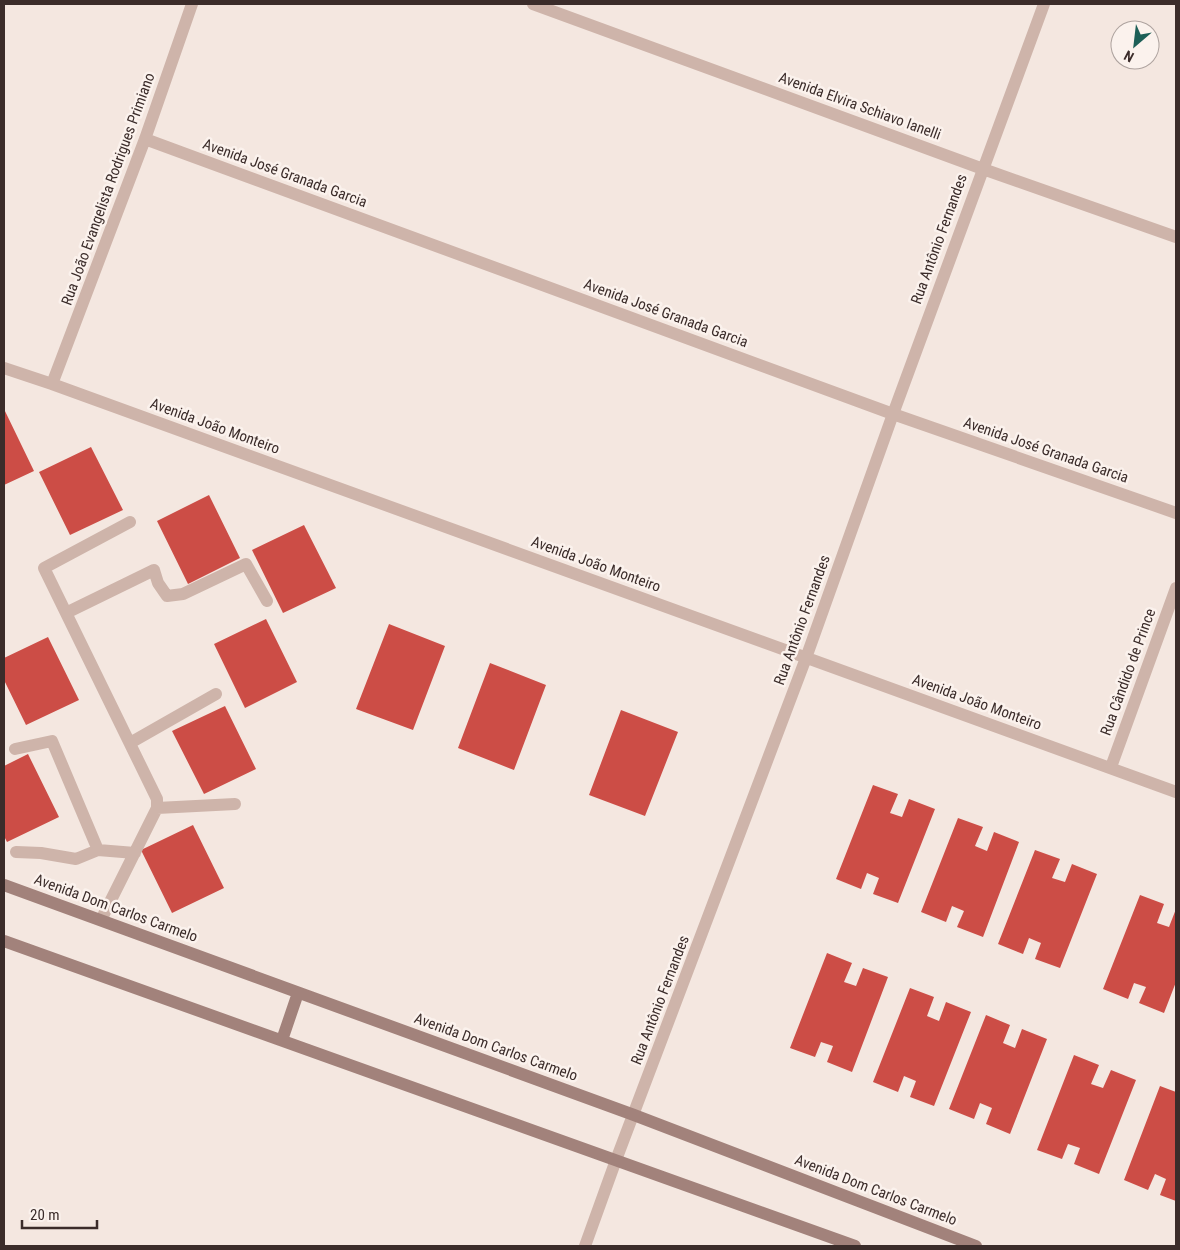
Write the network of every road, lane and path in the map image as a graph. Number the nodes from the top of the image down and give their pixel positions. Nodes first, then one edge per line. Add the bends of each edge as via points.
1 (192, 4) edge
2 (532, 4) edge
3 (1044, 4) edge
4 (145, 139) junction
5 (983, 168) junction
6 (1176, 237) edge
7 (4, 368) edge
8 (52, 384) junction
9 (893, 414) junction
10 (1176, 513) edge
11 (130, 522) dead end
12 (1176, 588) edge
13 (267, 601) dead end
14 (66, 613) junction
15 (806, 658) junction
16 (216, 694) dead end
17 (130, 743) junction
18 (15, 749) dead end
19 (1111, 767) junction
20 (1176, 792) edge
21 (235, 804) dead end
22 (157, 808) junction
23 (98, 850) junction
24 (16, 852) dead end
25 (134, 853) junction
26 (4, 885) edge
27 (101, 920) junction
28 (4, 941) edge
29 (298, 993) junction
30 (282, 1040) junction
31 (634, 1115) junction
32 (616, 1160) junction
33 (585, 1246) edge
34 (855, 1246) edge
35 (976, 1246) edge

1 - 4 street, Rua João Evangelista Rodrigues Primiano
2 - 5 street, Avenida Elvira Schiavo Ianelli
3 - 5 street, Rua Antônio Fernandes
4 - 8 street, Rua João Evangelista Rodrigues Primiano
4 - 9 street, Avenida José Granada Garcia
5 - 6 street, Avenida Elvira Schiavo Ianelli
5 - 9 street, Rua Antônio Fernandes
7 - 8 street, Avenida João Monteiro
8 - 15 street, Avenida João Monteiro
9 - 10 street, Avenida José Granada Garcia
9 - 15 street, Rua Antônio Fernandes
11 - 14 street via 44,568
12 - 19 street, Rua Cândido de Prince
13 - 14 street via 246,564 184,594 167,596 154,570
14 - 17 street
15 - 19 street, Avenida João Monteiro
15 - 31 street, Rua Antônio Fernandes
16 - 17 street
17 - 22 street via 157,799
18 - 23 street via 52,741
19 - 20 street, Avenida João Monteiro
21 - 22 street
22 - 25 street
23 - 24 street via 76,859
23 - 25 street
25 - 27 street
26 - 27 street, Avenida Dom Carlos Carmelo
27 - 29 street, Avenida Dom Carlos Carmelo
28 - 30 street
29 - 30 street
29 - 31 street, Avenida Dom Carlos Carmelo
30 - 32 street
31 - 32 street, Rua Antônio Fernandes
31 - 35 street, Avenida Dom Carlos Carmelo
32 - 33 street, Rua Antônio Fernandes
32 - 34 street

